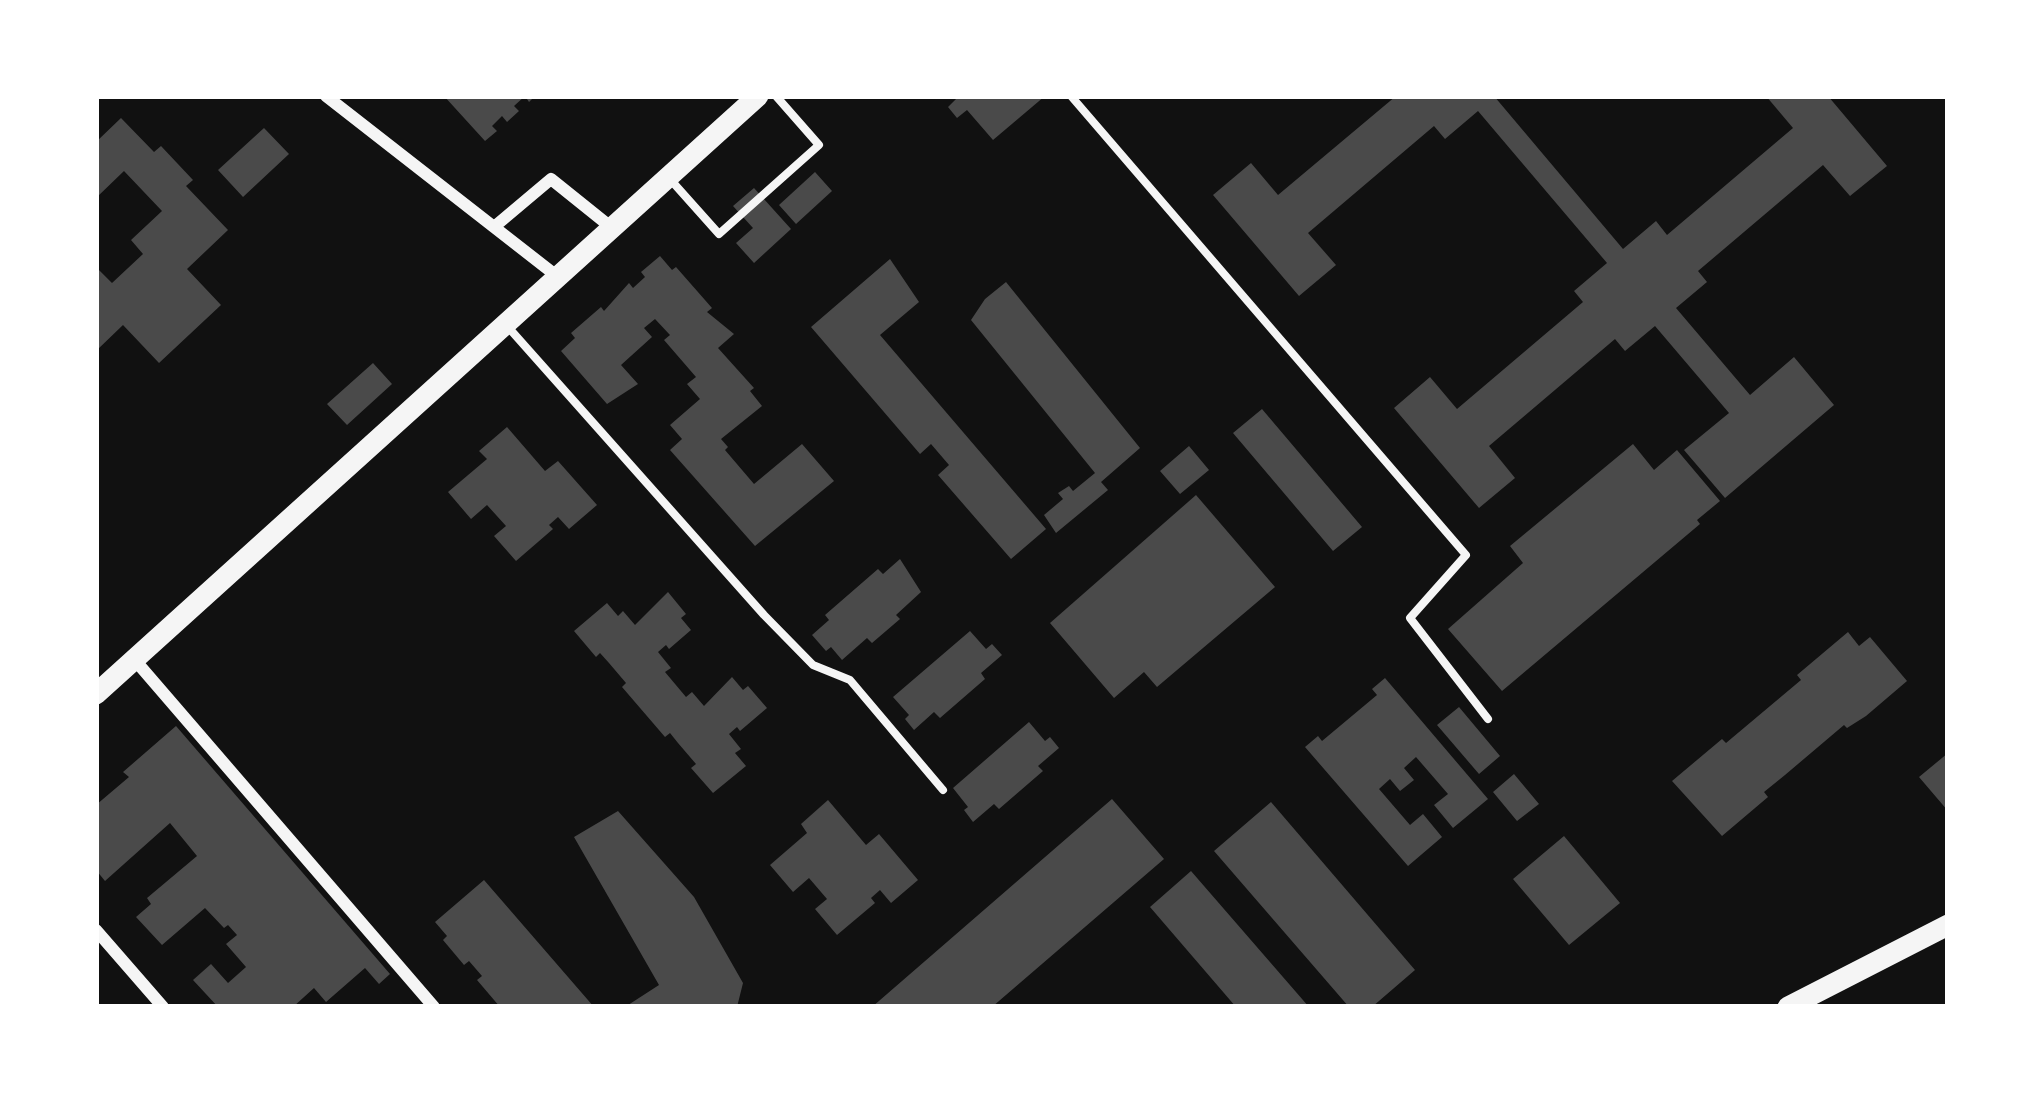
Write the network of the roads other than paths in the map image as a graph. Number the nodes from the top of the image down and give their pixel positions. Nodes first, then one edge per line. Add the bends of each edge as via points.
1 (326, 96) edge
2 (758, 96) edge
3 (776, 96) edge
4 (1071, 96) edge
5 (668, 177) junction
6 (494, 227) junction
7 (611, 228) junction
8 (558, 277) junction
9 (506, 324) junction
10 (134, 659) junction
11 (96, 694) edge
12 (1488, 719) dead end
13 (943, 790) dead end
14 (1948, 925) edge
15 (96, 930) edge
16 (163, 1007) edge
17 (434, 1007) edge
18 (1787, 1007) edge

1 - 6 street
2 - 5 street
3 - 5 lane via 819,146 719,235
4 - 12 lane via 1466,555 1410,618
5 - 7 street
6 - 7 street via 551,179
6 - 8 street
7 - 8 street
8 - 9 street
9 - 10 street
9 - 13 lane via 764,615 813,665 850,680
10 - 11 street
10 - 17 street
14 - 18 street
15 - 16 street

